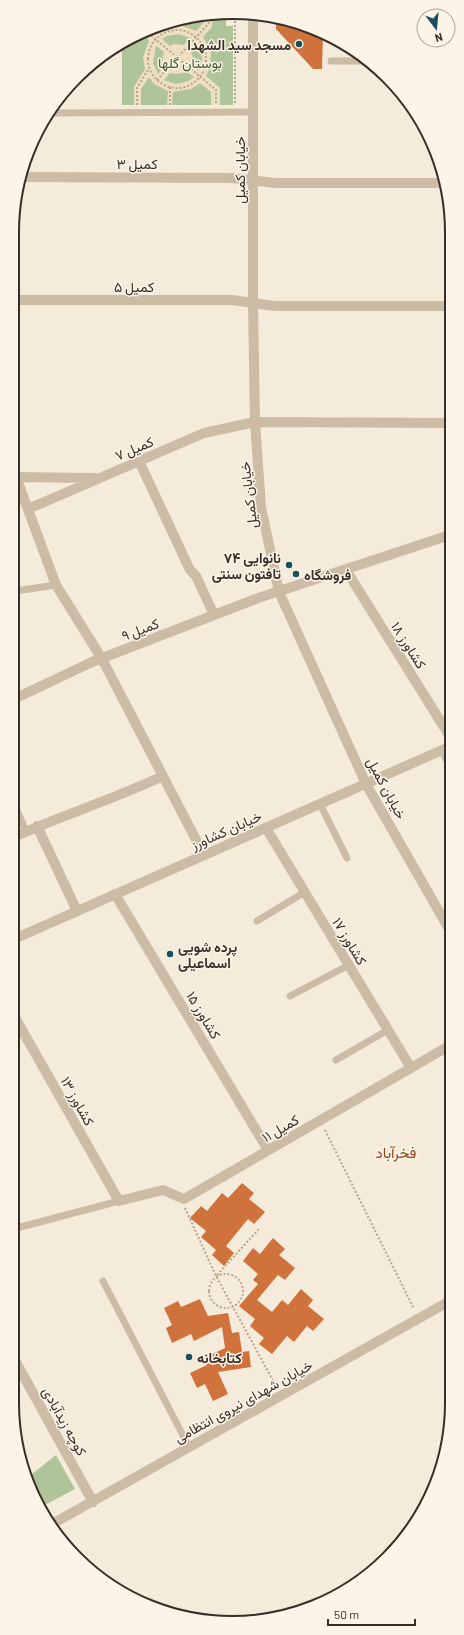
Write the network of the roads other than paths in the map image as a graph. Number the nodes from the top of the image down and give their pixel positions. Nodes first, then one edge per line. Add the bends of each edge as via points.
1 (253, 20) edge
2 (331, 61) dead end
3 (359, 61) edge
4 (254, 112) junction
5 (56, 113) edge
6 (26, 177) edge
7 (254, 180) junction
8 (439, 182) edge
9 (19, 300) edge
10 (253, 303) junction
11 (445, 306) edge
12 (255, 422) junction
13 (445, 423) edge
14 (139, 461) junction
15 (19, 477) edge
16 (100, 478) junction
17 (19, 485) edge
18 (28, 509) junction
19 (445, 536) edge
20 (346, 570) junction
21 (56, 585) junction
22 (19, 590) edge
23 (279, 592) junction
24 (214, 615) junction
25 (102, 659) junction
26 (19, 697) edge
27 (445, 729) edge
28 (445, 749) edge
29 (163, 776) junction
30 (366, 784) junction
31 (320, 804) junction
32 (19, 815) edge
33 (38, 826) junction
34 (266, 828) junction
35 (26, 831) junction
36 (19, 834) edge
37 (204, 855) junction
38 (347, 858) dead end
39 (305, 892) junction
40 (115, 894) junction
41 (77, 911) junction
42 (257, 921) dead end
43 (445, 922) edge
44 (19, 937) edge
45 (348, 965) junction
46 (290, 996) dead end
47 (19, 1025) edge
48 (388, 1030) junction
49 (445, 1048) edge
50 (336, 1060) dead end
51 (411, 1068) junction
52 (268, 1150) junction
53 (119, 1202) junction
54 (19, 1227) edge
55 (103, 1281) dead end
56 (445, 1304) edge
57 (19, 1368) edge
58 (189, 1447) junction
59 (92, 1502) junction
60 (56, 1522) edge

1 - 4 street, خیابان کمیل
2 - 3 lane
4 - 5 lane
4 - 7 street, خیابان کمیل
6 - 7 street, کمیل ۳
7 - 8 street, کمیل ۳ via 275,183
7 - 10 street, خیابان کمیل
9 - 10 street, کمیل ۵ via 232,300
10 - 11 street, کمیل ۵ via 274,306
10 - 12 street, خیابان کمیل
12 - 13 street, کمیل ۷
12 - 14 street, کمیل ۷ via 204,433
12 - 23 street, خیابان کمیل via 261,507
14 - 16 street, کمیل ۷
14 - 24 street
15 - 16 street
16 - 18 street, کمیل ۷
17 - 18 street
18 - 21 street
19 - 20 street, کمیل ۹
20 - 23 street, کمیل ۹
20 - 27 street, کشاورز ۱۸
21 - 22 lane
21 - 25 street
23 - 24 street, کمیل ۹
23 - 30 street, خیابان کمیل
24 - 25 street, کمیل ۹
25 - 26 street, کمیل ۹
25 - 29 street
28 - 30 street, خیابان کشاورز
29 - 33 street
29 - 37 street
30 - 31 street, خیابان کشاورز
30 - 43 street, خیابان کمیل
31 - 34 street, خیابان کشاورز
31 - 38 lane
32 - 35 lane
33 - 35 street
33 - 41 street
34 - 37 street, خیابان کشاورز
34 - 39 street, کشاورز ۱۷
35 - 36 street
37 - 40 street, خیابان کشاورز
39 - 42 lane
39 - 45 street, کشاورز ۱۷
40 - 41 street, خیابان کشاورز
40 - 52 street, کشاورز ۱۵
41 - 44 street, خیابان کشاورز
45 - 46 lane
45 - 48 street, کشاورز ۱۷
47 - 53 street, کشاورز ۱۳
48 - 50 lane
48 - 51 street, کشاورز ۱۷
49 - 51 street, کمیل ۱۱
51 - 52 street, کمیل ۱۱
52 - 53 street, کمیل ۱۱ via 184,1199 163,1190
53 - 54 lane
55 - 58 lane
56 - 58 street, خیابان شهدای نیروی انتظامی
57 - 59 street, کوچه زیدآبادی
58 - 59 street, خیابان شهدای نیروی انتظامی
59 - 60 street, خیابان شهدای نیروی انتظامی

